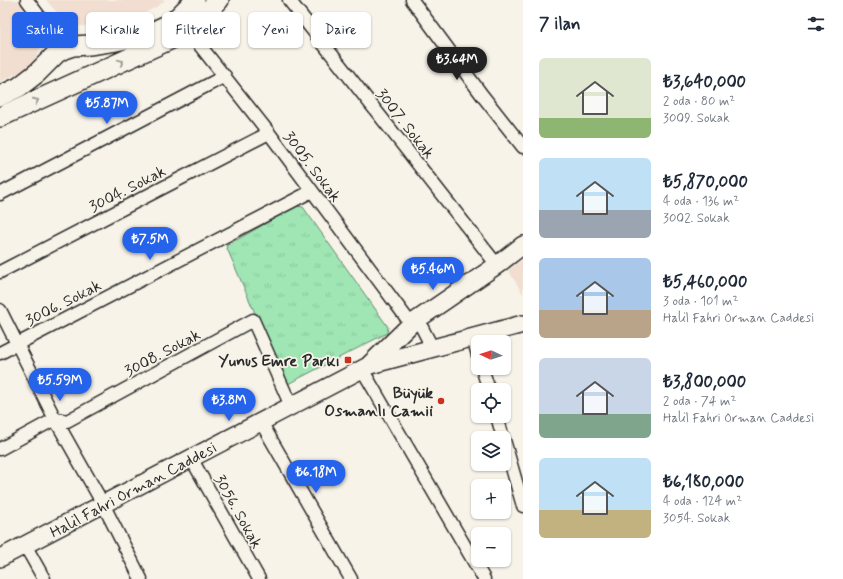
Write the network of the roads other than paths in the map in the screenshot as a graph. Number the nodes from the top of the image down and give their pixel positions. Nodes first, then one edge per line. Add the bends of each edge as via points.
1 (27, 0) edge
2 (195, 0) edge
3 (219, 0) edge
4 (289, 0) edge
5 (412, 0) edge
6 (37, 12) edge
7 (207, 12) edge
8 (162, 43) edge
9 (78, 47) edge
10 (68, 48) joint
11 (202, 48) edge
12 (48, 61) junction
13 (225, 76) junction
14 (85, 78) junction
15 (65, 88) junction
16 (0, 96) edge
17 (0, 117) edge
18 (270, 133) junction
19 (523, 147) edge
20 (312, 191) junction
21 (0, 194) edge
22 (523, 245) edge
23 (497, 266) junction
24 (0, 272) edge
25 (0, 310) edge
26 (414, 322) junction
27 (523, 324) edge
28 (484, 335) edge
29 (471, 339) edge
30 (17, 344) junction
31 (433, 349) junction
32 (0, 353) edge
33 (365, 367) junction
34 (291, 406) junction
35 (55, 419) junction
36 (261, 422) junction
37 (0, 449) edge
38 (191, 458) junction
39 (511, 464) edge
40 (103, 504) junction
41 (523, 506) edge
42 (25, 545) junction
43 (0, 558) edge
44 (44, 579) edge
45 (141, 579) edge
46 (259, 579) edge
47 (351, 579) edge
48 (484, 579) edge

1 - 6 street
2 - 9 main road via 174,22 146,35
3 - 7 main road
4 - 23 street, 3007. Sokak
5 - 19 street
14 -> 8 main road
10 - 12 main road
10 - 14 main road via 83,51 88,57 90,68
11 - 13 street, 3005. Sokak
12 - 15 main road via 54,81
12 - 16 main road via 19,87
13 - 18 street, 3005. Sokak
13 - 21 street
14 - 15 main road
17 -> 15 main road
18 - 20 street, 3005. Sokak
18 - 24 street, 3004. Sokak
20 - 26 street, 3005. Sokak
20 - 30 street, 3006. Sokak
22 - 23 main road, Halil Fahri Orman Caddesi
23 - 26 main road, Halil Fahri Orman Caddesi
25 - 30 street
26 - 31 street, 3005. Sokak
26 - 33 main road, Halil Fahri Orman Caddesi
27 - 28 main road
29 - 31 main road
30 - 32 street, 3006. Sokak
30 - 35 street
31 - 33 main road
33 - 34 main road, Halil Fahri Orman Caddesi
33 - 48 street
34 - 35 street, 3008. Sokak via 253,320 67,421
34 - 36 main road, Halil Fahri Orman Caddesi
35 - 37 street, 3008. Sokak
35 - 40 street
36 - 38 main road, Halil Fahri Orman Caddesi
36 - 47 street
38 - 40 main road, Halil Fahri Orman Caddesi
38 - 46 street, 3056. Sokak
39 - 41 street
40 - 42 main road, Halil Fahri Orman Caddesi
40 - 45 street
42 - 43 main road, Halil Fahri Orman Caddesi
42 - 44 street

